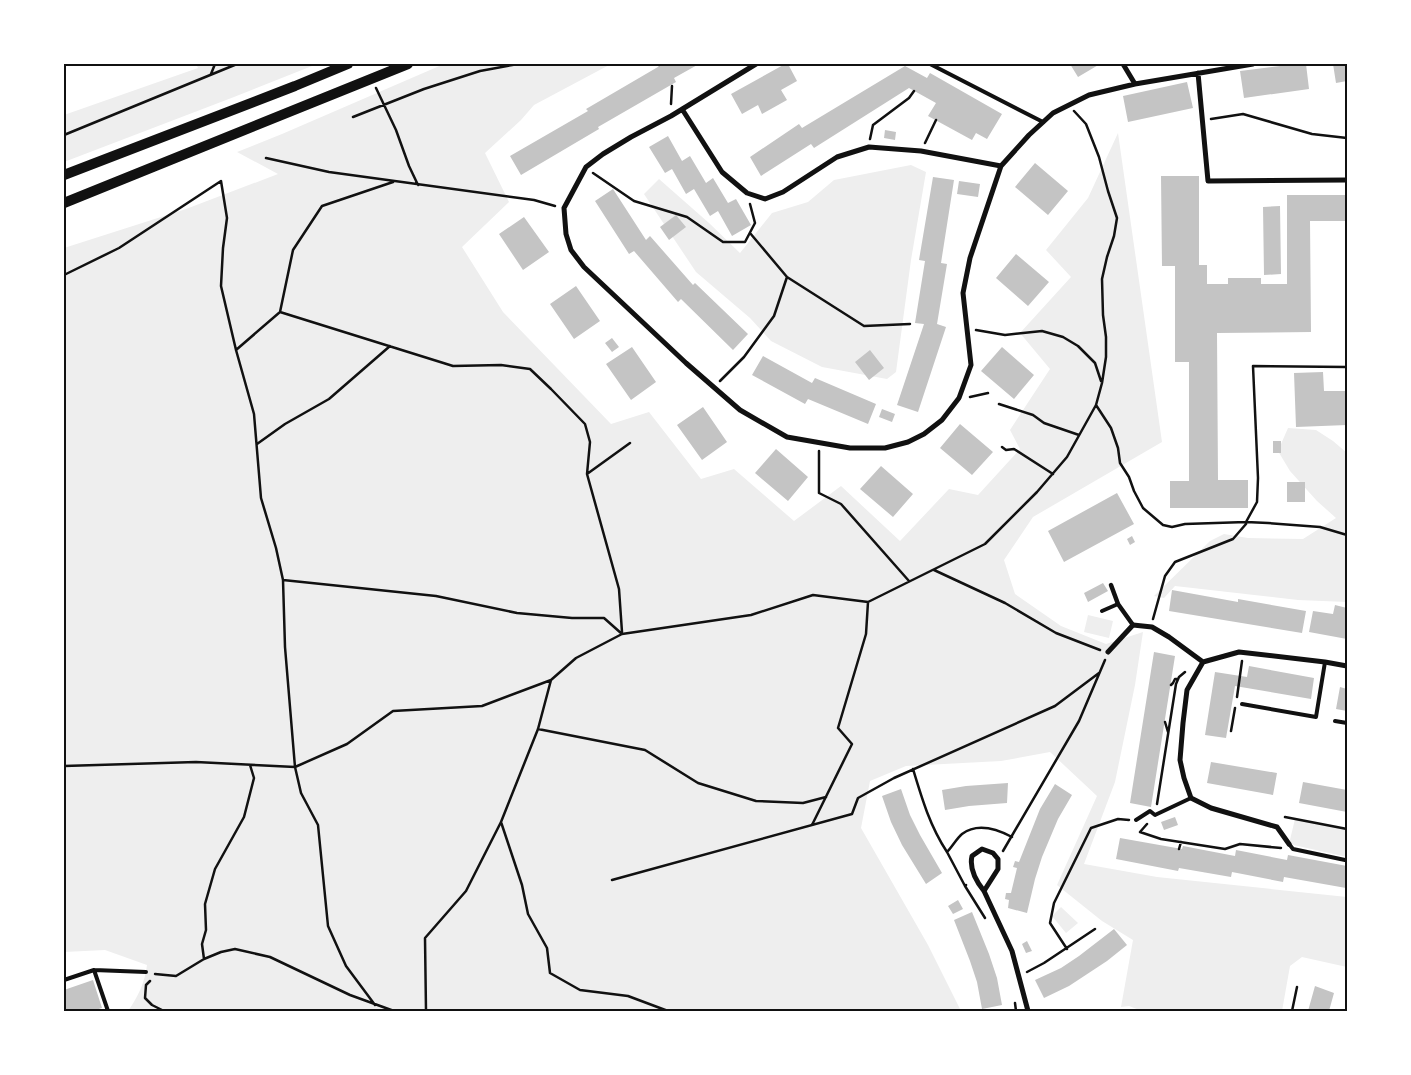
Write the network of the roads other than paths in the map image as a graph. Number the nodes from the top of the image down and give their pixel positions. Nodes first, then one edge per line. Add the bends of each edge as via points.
1 (348, 64) edge
2 (408, 64) edge
3 (756, 64) edge
4 (930, 64) edge
5 (1123, 64) edge
6 (1253, 64) edge
7 (1198, 73) junction
8 (1135, 84) junction
9 (682, 110) junction
10 (1043, 122) junction
11 (1001, 166) junction
12 (64, 175) edge
13 (1347, 180) edge
14 (64, 203) edge
15 (1112, 585) dead end
16 (1118, 604) junction
17 (1102, 611) dead end
18 (1134, 625) junction
19 (1108, 652) dead end
20 (1203, 662) junction
21 (1325, 662) junction
22 (1347, 666) edge
23 (1242, 704) dead end
24 (1335, 721) dead end
25 (1347, 723) edge
26 (1191, 798) junction
27 (1136, 820) road end
28 (1289, 844) joint
29 (1346, 860) dead end
30 (984, 891) junction
31 (94, 970) junction
32 (146, 972) road end
33 (64, 980) edge
34 (107, 1011) edge
35 (1028, 1011) edge

1 - 12 main road
2 - 14 main road
3 - 9 street
4 - 10 lane
5 - 8 street
6 - 7 street
7 - 8 street
7 - 13 street via 1208,181
8 - 10 street via 1068,104
9 - 11 street via 722,172 747,193 765,199 783,192 837,157 869,147 921,151
9 - 11 street via 631,137 586,167 564,208 571,250 584,267 646,327 713,387 740,410 787,437 850,448 886,448 924,434 942,420 959,398 971,365 962,293 970,258
10 - 11 street
15 - 16 street
16 - 17 lane
16 - 18 street
18 - 19 street
18 - 20 street via 1152,627
20 - 21 street via 1244,652
20 - 26 street via 1187,690 1182,723 1180,760
21 - 22 street
21 - 23 lane via 1316,717
24 - 25 lane
26 - 27 lane via 1156,815 1150,811
26 - 28 street via 1211,808 1276,827
28 - 29 lane via 1293,849
30 - 30 street via 970,863 972,856 982,849 998,859 998,869
30 - 35 street via 1012,951
31 - 32 lane
31 - 33 lane
31 - 34 lane

